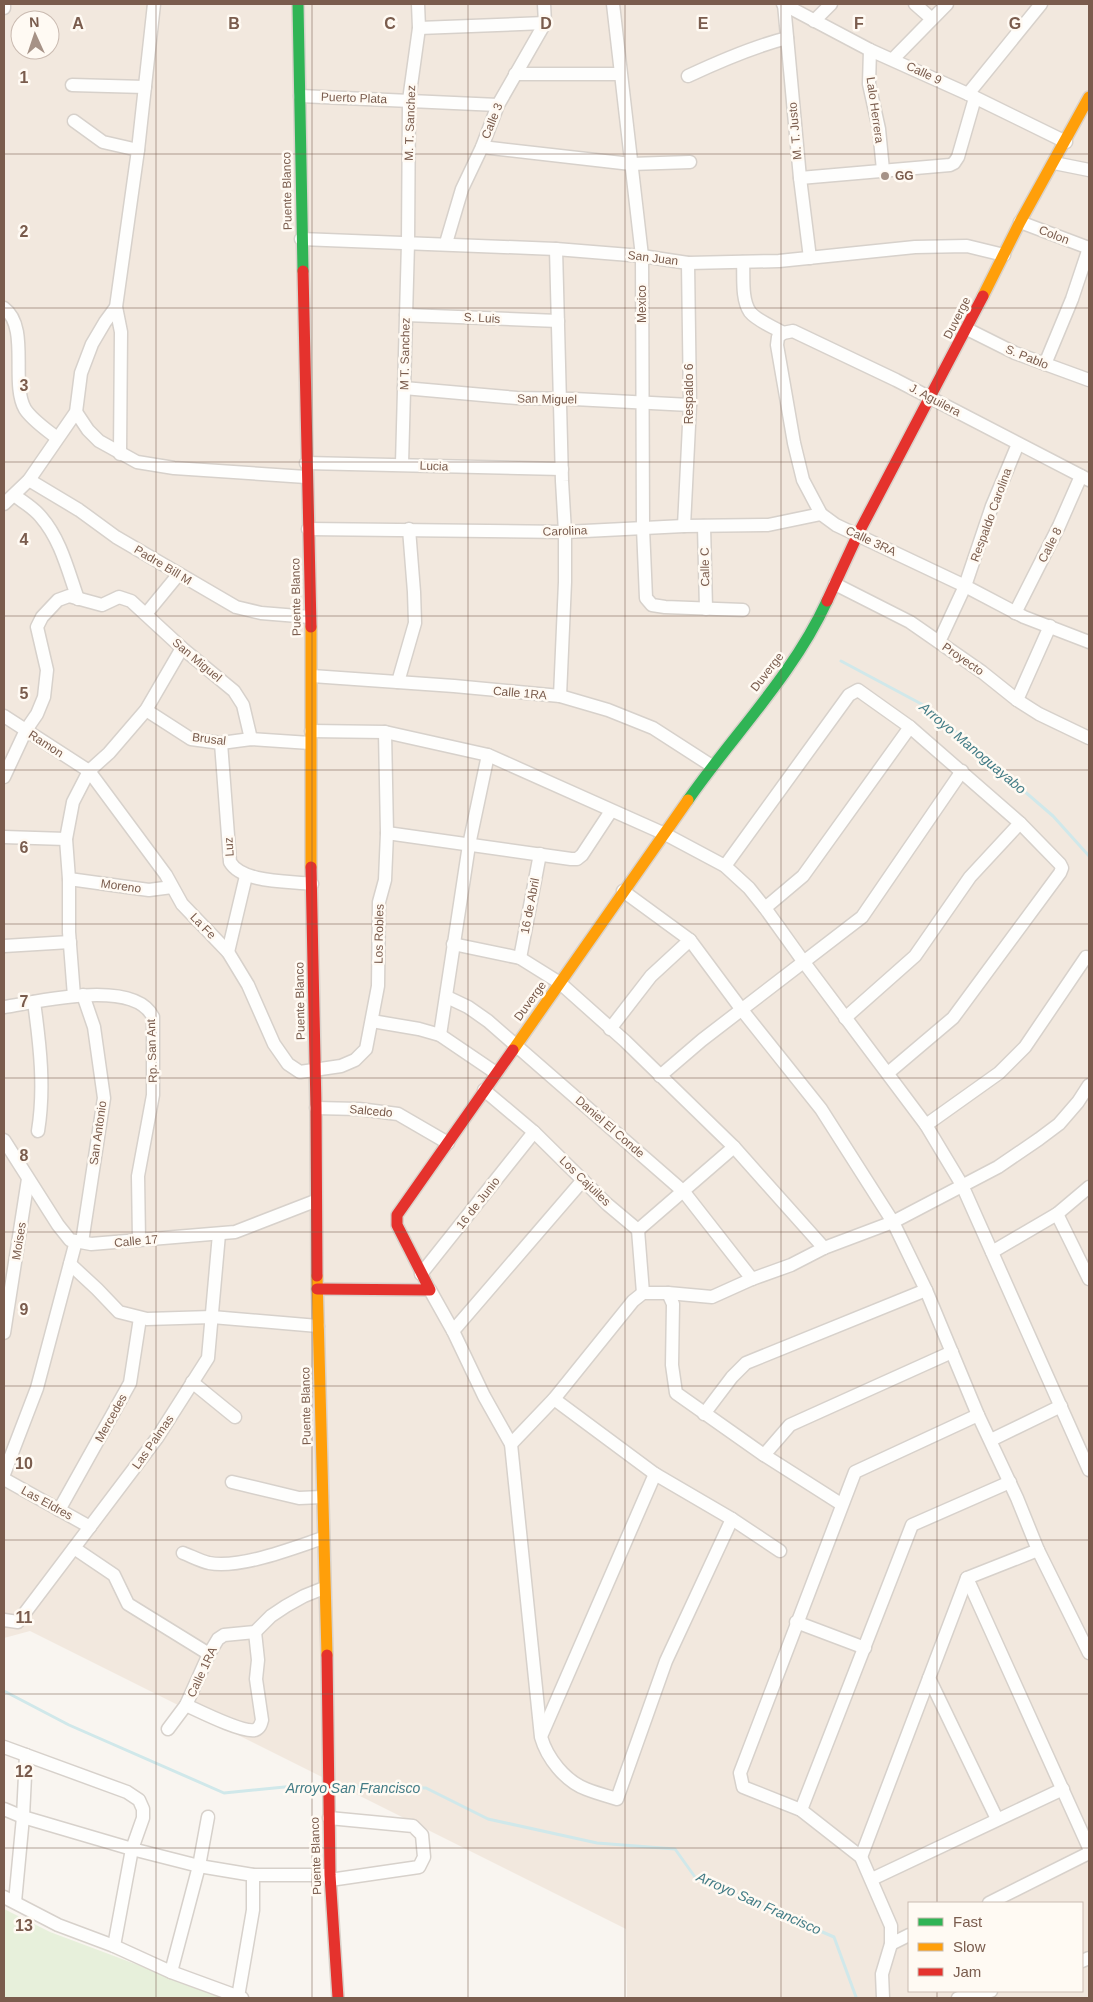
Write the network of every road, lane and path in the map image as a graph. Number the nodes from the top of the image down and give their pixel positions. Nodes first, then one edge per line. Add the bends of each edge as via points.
1 (4, 4) edge
2 (141, 4) edge
3 (154, 4) edge
4 (298, 4) edge
5 (418, 4) edge
6 (544, 4) edge
7 (613, 4) edge
8 (619, 4) edge
9 (784, 4) edge
10 (831, 4) edge
11 (915, 4) edge
12 (947, 4) edge
13 (1040, 4) edge
14 (4, 8) edge
15 (932, 19) junction
16 (814, 21) junction
17 (545, 23) junction
18 (419, 28) junction
19 (787, 38) junction
20 (870, 50) junction
21 (894, 59) junction
22 (515, 74) junction
23 (620, 74) junction
24 (688, 76) dead end
25 (72, 85) dead end
26 (145, 88) junction
27 (300, 96) junction
28 (972, 96) junction
29 (1089, 97) edge
30 (409, 100) junction
31 (498, 105) junction
32 (74, 120) dead end
33 (1066, 142) junction
34 (482, 147) junction
35 (138, 150) junction
36 (690, 162) dead end
37 (1054, 163) junction
38 (631, 164) junction
39 (884, 170) junction
40 (1089, 170) edge
41 (800, 178) junction
42 (1020, 222) junction
43 (302, 239) junction
44 (408, 243) junction
45 (446, 243) junction
46 (1089, 248) edge
47 (556, 249) junction
48 (1004, 254) junction
49 (642, 256) junction
50 (810, 258) junction
51 (744, 262) junction
52 (688, 263) junction
53 (116, 307) junction
54 (4, 308) edge
55 (406, 315) junction
56 (558, 322) junction
57 (967, 329) junction
58 (781, 335) junction
59 (1045, 364) junction
60 (1089, 380) edge
61 (404, 388) junction
62 (931, 398) junction
63 (560, 399) junction
64 (643, 404) junction
65 (690, 405) junction
66 (76, 412) junction
67 (57, 438) junction
68 (1018, 444) junction
69 (120, 454) junction
70 (306, 463) junction
71 (402, 464) junction
72 (562, 469) junction
73 (306, 477) junction
74 (1085, 478) edge
75 (29, 480) junction
76 (14, 495) junction
77 (4, 504) edge
78 (821, 514) junction
79 (684, 526) junction
80 (704, 526) junction
81 (643, 528) junction
82 (308, 529) junction
83 (409, 529) junction
84 (565, 532) junction
85 (858, 534) junction
86 (178, 575) junction
87 (835, 584) junction
88 (965, 586) junction
89 (78, 599) junction
90 (706, 609) junction
91 (743, 610) dead end
92 (1015, 613) junction
93 (146, 614) junction
94 (310, 617) junction
95 (1050, 626) junction
96 (939, 642) junction
97 (1089, 642) edge
98 (182, 648) junction
99 (312, 676) junction
100 (398, 682) junction
101 (560, 696) junction
102 (1017, 700) junction
103 (146, 710) junction
104 (4, 716) edge
105 (910, 727) junction
106 (26, 730) junction
107 (385, 732) junction
108 (310, 737) junction
109 (1089, 738) edge
110 (250, 739) junction
111 (221, 743) junction
112 (488, 755) junction
113 (712, 766) junction
114 (89, 771) junction
115 (962, 771) junction
116 (4, 777) edge
117 (611, 811) junction
118 (1020, 824) junction
119 (387, 833) junction
120 (665, 834) junction
121 (4, 837) edge
122 (66, 840) junction
123 (469, 846) junction
124 (540, 854) junction
125 (726, 866) junction
126 (246, 876) junction
127 (70, 879) junction
128 (312, 884) junction
129 (172, 887) junction
130 (624, 892) junction
131 (765, 908) junction
132 (690, 940) junction
133 (70, 942) junction
134 (454, 944) junction
135 (4, 946) edge
136 (228, 952) junction
137 (1086, 957) dead end
138 (520, 958) junction
139 (803, 961) junction
140 (560, 983) junction
141 (78, 996) junction
142 (447, 997) junction
143 (34, 1002) junction
144 (4, 1008) edge
145 (742, 1010) junction
146 (845, 1018) junction
147 (372, 1021) junction
148 (610, 1029) junction
149 (440, 1034) junction
150 (515, 1045) junction
151 (315, 1071) junction
152 (496, 1073) junction
153 (888, 1074) junction
154 (660, 1076) junction
155 (1089, 1085) edge
156 (484, 1090) junction
157 (316, 1108) junction
158 (926, 1125) junction
159 (38, 1131) dead end
160 (534, 1132) junction
161 (4, 1140) edge
162 (448, 1143) junction
163 (734, 1148) junction
164 (28, 1179) junction
165 (582, 1180) junction
166 (962, 1185) junction
167 (1089, 1187) edge
168 (684, 1192) junction
169 (315, 1201) junction
170 (1057, 1214) junction
171 (893, 1222) junction
172 (638, 1230) junction
173 (219, 1234) junction
174 (139, 1240) junction
175 (79, 1242) junction
176 (824, 1248) junction
177 (992, 1252) junction
178 (70, 1264) junction
179 (422, 1274) junction
180 (1089, 1278) edge
181 (752, 1279) junction
182 (317, 1289) junction
183 (430, 1290) junction
184 (926, 1290) junction
185 (643, 1293) junction
186 (668, 1293) junction
187 (212, 1317) junction
188 (140, 1318) junction
189 (318, 1326) junction
190 (453, 1331) junction
191 (4, 1333) edge
192 (952, 1352) junction
193 (192, 1382) junction
194 (554, 1400) junction
195 (1061, 1406) junction
196 (704, 1414) junction
197 (978, 1415) junction
198 (235, 1416) dead end
199 (991, 1440) junction
200 (511, 1444) junction
201 (764, 1456) junction
202 (1089, 1470) edge
203 (4, 1474) edge
204 (655, 1474) junction
205 (4, 1479) edge
206 (232, 1482) dead end
207 (1010, 1482) junction
208 (322, 1497) junction
209 (841, 1504) junction
210 (59, 1510) junction
211 (732, 1519) junction
212 (90, 1527) junction
213 (323, 1538) junction
214 (74, 1548) junction
215 (1038, 1550) junction
216 (780, 1551) dead end
217 (184, 1552) dead end
218 (967, 1578) junction
219 (324, 1588) junction
220 (4, 1620) edge
221 (796, 1622) junction
222 (255, 1632) junction
223 (1086, 1637) edge
224 (865, 1648) junction
225 (1089, 1653) edge
226 (209, 1654) junction
227 (929, 1678) junction
228 (186, 1705) junction
229 (168, 1729) dead end
230 (541, 1737) junction
231 (4, 1746) edge
232 (26, 1755) junction
233 (1062, 1788) junction
234 (4, 1809) edge
235 (801, 1810) junction
236 (23, 1817) junction
237 (208, 1817) dead end
238 (329, 1818) junction
239 (997, 1820) junction
240 (1089, 1848) edge
241 (132, 1849) junction
242 (1089, 1853) edge
243 (861, 1857) junction
244 (199, 1866) junction
245 (253, 1875) junction
246 (330, 1877) junction
247 (872, 1879) junction
248 (9, 1900) edge
249 (991, 1902) edge
250 (908, 1936) edge
251 (891, 1944) junction
252 (114, 1946) junction
253 (171, 1972) junction
254 (986, 1992) edge
255 (240, 1997) edge
256 (338, 1998) edge
257 (883, 1998) edge
258 (958, 1998) edge

1 - 14 street
2 - 3 street
3 - 26 street
4 - 27 street, Puente Blanco
5 - 18 street, M. T. Sanchez
6 - 17 street
7 - 8 street
7 - 23 street, Mexico
9 - 16 street, Calle 9
9 - 19 street, M. T. Justo
10 - 16 street
11 - 15 street
12 - 15 street
13 - 28 street
15 - 21 street
16 - 20 street, Calle 9
17 - 18 street
17 - 22 street, Calle 3
18 - 30 street, M. T. Sanchez
19 - 24 street via 731,56
19 - 41 street, M. T. Justo
20 - 21 street, Calle 9
20 - 39 street, Lalo Herrera via 869,84
21 - 28 street, Calle 9
22 - 23 street
22 - 31 street, Calle 3
23 - 38 street, Mexico
25 - 26 street
26 - 35 street
27 - 30 street, Puerto Plata
27 - 43 street, Puente Blanco
28 - 33 street, Calle 9
28 - 39 street via 954,163
29 - 33 street, Duverge
30 - 31 street, Puerto Plata
30 - 44 street, M. T. Sanchez
31 - 34 street, Calle 3
32 - 35 street via 103,142
33 - 37 street, Duverge
34 - 38 street
34 - 45 street, Calle 3 via 462,189
35 - 53 street
36 - 38 street
37 - 40 street
37 - 42 street, Duverge
38 - 49 street, Mexico
39 - 41 street
41 - 50 street, M. T. Justo
42 - 46 street, Colon
42 - 48 street, Duverge
43 - 44 street, San Juan
43 - 70 street, Puente Blanco
44 - 45 street, San Juan
44 - 55 street, M T. Sanchez
45 - 47 street, San Juan
46 - 59 street
47 - 49 street, San Juan
47 - 56 street
48 - 50 street, San Juan via 958,246
48 - 57 street, Duverge
49 - 52 street, San Juan
49 - 64 street, Mexico
50 - 51 street, San Juan
51 - 52 street, San Juan
51 - 58 street, J. Aguilera via 745,296 750,312
52 - 65 street, Respaldo 6
53 - 66 street via 92,344 81,373
53 - 69 street via 121,332
54 - 67 street via 15,324 21,395 26,409
55 - 56 street, S. Luis
55 - 61 street, M T. Sanchez
56 - 63 street
57 - 59 street, S. Pablo via 1014,353
57 - 62 street, Duverge
58 - 62 street, J. Aguilera via 793,331
58 - 78 street, Calle 3RA via 777,344 794,443 803,480
59 - 60 street, S. Pablo
61 - 63 street, San Miguel
61 - 71 street, M T. Sanchez
62 - 68 street, J. Aguilera
62 - 85 street, Duverge
63 - 64 street, San Miguel
63 - 72 street
64 - 65 street, San Miguel
64 - 81 street, Mexico
65 - 79 street, Respaldo 6
66 - 67 street
66 - 69 street via 99,441
67 - 75 street
68 - 74 street, J. Aguilera
68 - 88 street, Respaldo Carolina via 992,506
69 - 73 street via 137,462 174,468
70 - 71 street, Lucia
70 - 73 street, Puente Blanco
71 - 72 street, Lucia
72 - 84 street
73 - 82 street, Puente Blanco
74 - 92 street, Calle 8
75 - 76 street
75 - 86 street, Padre Bill M
76 - 77 street
76 - 89 street via 40,515 52,530
78 - 80 street, Carolina via 768,525
78 - 85 street, Calle 3RA via 836,525
79 - 80 street, Carolina
79 - 81 street, Carolina
80 - 90 street, Calle C
81 - 84 street, Carolina
81 - 90 street, Mexico via 646,598 652,605
82 - 83 street, Carolina
82 - 94 street, Puente Blanco
83 - 84 street, Carolina
83 - 100 street via 415,623
84 - 101 street
85 - 87 street, Duverge
85 - 88 street, Calle 3RA
86 - 93 street
86 - 94 street, Padre Bill M via 236,607 261,613
87 - 96 street, Proyecto via 910,622
87 - 113 street, Duverge via 796,658
88 - 92 street, Calle 3RA
88 - 96 street, Respaldo Carolina
89 - 93 street, San Miguel via 102,605 120,597 131,601
89 - 106 street via 69,596 58,600 37,627 47,670 44,697
90 - 91 street
92 - 95 street, Calle 3RA
93 - 98 street, San Miguel
94 - 99 street, Puente Blanco
95 - 97 street, Calle 3RA
95 - 102 street
96 - 102 street, Proyecto
98 - 103 street
98 - 110 street, San Miguel via 234,691 243,705
99 - 100 street, Calle 1RA
99 - 108 street, Puente Blanco
100 - 101 street, Calle 1RA
101 - 113 street, Calle 1RA via 654,728
102 - 109 street, Proyecto
103 - 111 street, Brusal via 191,739
103 - 114 street
104 - 106 street, Ramon
105 - 115 street
105 - 125 street via 858,690 853,691
105 - 131 street via 803,876
106 - 114 street, Ramon
106 - 116 street
107 - 108 street, Brusal
107 - 112 street, Brusal
107 - 119 street, Los Robles
108 - 110 street, Brusal
108 - 128 street, Puente Blanco
110 - 111 street, Brusal
111 - 126 street, Luz via 230,862 233,868
112 - 117 street, Brusal
112 - 123 street
113 - 120 street, Duverge
114 - 122 street, San Antonio via 73,802
114 - 129 street, La Fe
115 - 118 street
115 - 139 street via 862,917
117 - 120 street, Brusal
117 - 124 street via 577,859
118 - 146 street via 970,877 915,956
118 - 153 street via 1060,864 1060,873 953,1018
119 - 123 street
119 - 147 street, Los Robles via 385,880 379,902 378,986
120 - 125 street, Brusal
120 - 130 street, Duverge
121 - 122 street
122 - 127 street, San Antonio
123 - 124 street
123 - 134 street
124 - 138 street, 16 de Abril
125 - 131 street, Brusal
126 - 128 street
126 - 136 street
127 - 129 street, Moreno via 149,890
127 - 133 street, San Antonio
128 - 151 street, Puente Blanco
129 - 136 street, La Fe via 182,904
130 - 132 street
130 - 140 street, Duverge
131 - 139 street, Brusal
132 - 145 street
132 - 148 street via 651,976
133 - 135 street
133 - 141 street, San Antonio
134 - 138 street
134 - 142 street
136 - 151 street, La Fe via 248,985 274,1044 288,1064 300,1072
137 - 158 street via 1025,1047 999,1073
138 - 140 street
139 - 145 street
139 - 146 street, Brusal
140 - 148 street
140 - 150 street, Duverge
141 - 143 street, Rp. San Ant
141 - 174 street, Rp. San Ant via 114,995 144,1005 153,1017 153,1095 138,1176
141 - 175 street, San Antonio via 94,1027 104,1098
142 - 149 street
142 - 150 street, Daniel El Conde via 488,1021
143 - 144 street, Rp. San Ant
143 - 159 street via 42,1078
145 - 154 street
145 - 171 street via 821,1109
146 - 153 street, Brusal
147 - 149 street
147 - 151 street, Los Robles via 366,1049 355,1060
148 - 154 street
149 - 152 street
150 - 152 street, Duverge
150 - 168 street, Daniel El Conde
151 - 157 street, Puente Blanco
152 - 156 street, Duverge
153 - 158 street, Brusal
154 - 163 street
155 - 166 street via 1059,1124 998,1167
156 - 160 street, Los Cajuiles
156 - 162 street, Duverge
157 - 162 street, Salcedo via 398,1114
157 - 169 street, Puente Blanco
158 - 166 street, Brusal
160 - 165 street, Los Cajuiles
160 - 179 street, 16 de Junio
161 - 164 street
162 - 179 street, Duverge via 397,1215 396,1221
163 - 168 street
163 - 176 street
164 - 175 street via 70,1240
164 - 191 street, Moises
165 - 172 street, Los Cajuiles
165 - 190 street
166 - 171 street
166 - 177 street, Brusal
167 - 170 street
168 - 172 street
168 - 181 street, Daniel El Conde
169 - 173 street, Calle 17 via 235,1232
169 - 182 street, Puente Blanco
170 - 177 street
170 - 180 street
171 - 176 street
171 - 184 street
172 - 185 street
173 - 174 street, Calle 17
173 - 187 street, Las Palmas
174 - 175 street, Calle 17
175 - 178 street, San Antonio
176 - 181 street via 791,1265
177 - 195 street, Brusal
178 - 188 street via 119,1312
178 - 203 street, San Antonio via 37,1388
179 - 183 street
181 - 186 street via 712,1297
182 - 183 street
182 - 189 street, Puente Blanco
183 - 190 street
184 - 192 street
184 - 196 street via 746,1363
185 - 186 street
185 - 194 street
186 - 196 street via 673,1304 672,1365 676,1393
187 - 188 street
187 - 189 street
187 - 193 street, Las Palmas via 208,1358
188 - 210 street, Mercedes via 130,1383
189 - 208 street, Puente Blanco
190 - 200 street
192 - 197 street
192 - 201 street via 790,1425
193 - 198 street
193 - 212 street, Las Palmas via 157,1438
194 - 200 street
194 - 204 street
195 - 199 street
195 - 202 street, Brusal
196 - 201 street
197 - 199 street
197 - 209 street via 855,1472
199 - 207 street
200 - 230 street
201 - 209 street
204 - 211 street
204 - 230 street
205 - 210 street, Las Eldres
206 - 208 street via 299,1498
207 - 215 street
207 - 224 street via 912,1525
208 - 213 street, Puente Blanco
209 - 221 street
210 - 212 street, Las Eldres
211 - 216 street
211 - 230 street via 666,1662 617,1799 584,1789 564,1774 545,1751
212 - 214 street, Las Palmas
213 - 217 street via 240,1562 209,1563
213 - 219 street, Puente Blanco
214 - 220 street, Las Palmas via 18,1622
214 - 226 street via 114,1575 128,1604
215 - 218 street
215 - 223 street
218 - 227 street
218 - 233 street
219 - 222 street via 286,1606
219 - 238 street, Puente Blanco
221 - 224 street
221 - 235 street via 740,1773 744,1787
222 - 226 street, Calle 1RA via 224,1635
222 - 228 street via 260,1727 254,1730 243,1728
223 - 225 street
224 - 235 street
226 - 228 street, Calle 1RA
227 - 239 street
227 - 243 street
228 - 229 street, Calle 1RA
231 - 232 street
232 - 236 street
232 - 241 street via 127,1792 139,1800 143,1818
233 - 239 street
233 - 240 street
234 - 236 street
235 - 243 street
236 - 241 street
236 - 248 street
237 - 244 street
238 - 246 street, Puente Blanco
238 - 246 street via 413,1826 422,1835 424,1857 419,1867
239 - 247 street
241 - 244 street
241 - 252 street
242 - 249 street
243 - 247 street
244 - 245 street
244 - 253 street
245 - 246 street
245 - 255 street via 253,1910
246 - 256 street, Puente Blanco
247 - 251 street via 892,1926
248 - 252 street via 58,1925
250 - 251 street
251 - 257 street via 882,1974
252 - 253 street
253 - 255 street
254 - 258 street

